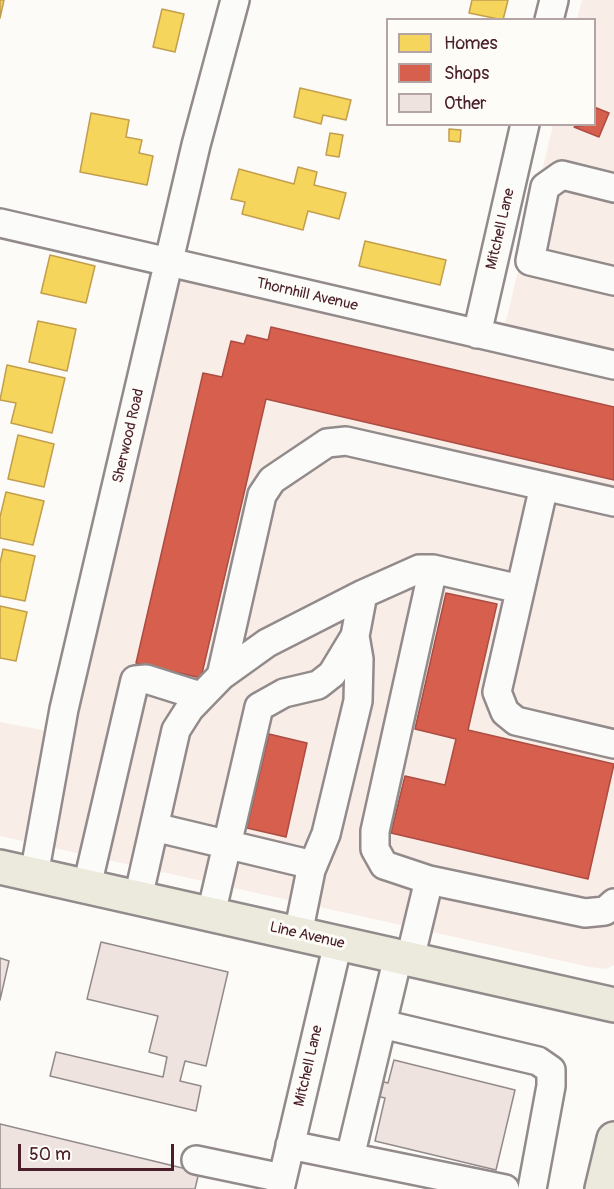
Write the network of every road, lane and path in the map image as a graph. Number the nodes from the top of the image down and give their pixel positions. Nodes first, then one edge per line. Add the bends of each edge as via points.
1 (235, 0) edge
2 (554, 0) edge
3 (550, 18) edge
4 (525, 126) edge
5 (614, 188) edge
6 (0, 223) edge
7 (170, 263) junction
8 (614, 281) edge
9 (477, 334) junction
10 (614, 365) edge
11 (544, 486) junction
12 (614, 501) edge
13 (433, 569) junction
14 (520, 590) junction
15 (363, 594) junction
16 (355, 636) junction
17 (210, 686) junction
18 (614, 744) edge
19 (154, 827) junction
20 (225, 844) junction
21 (314, 865) junction
22 (0, 867) edge
23 (34, 875) junction
24 (429, 880) junction
25 (87, 886) junction
26 (138, 898) junction
27 (614, 903) edge
28 (211, 915) junction
29 (298, 934) junction
30 (338, 943) junction
31 (404, 958) junction
32 (614, 1005) edge
33 (382, 1024) junction
34 (614, 1139) edge
35 (290, 1145) junction
36 (350, 1157) junction
37 (196, 1160) dead end
38 (234, 1179) edge
39 (281, 1184) edge
40 (505, 1189) edge
41 (532, 1189) edge
42 (603, 1189) edge

1 - 7 street, Sherwood Road via 196,145
2 - 3 street
4 - 9 street, Mitchell Lane
5 - 8 street via 562,175 545,187 530,261
6 - 7 street, Thornhill Avenue
7 - 9 street, Thornhill Avenue
7 - 23 street, Sherwood Road via 64,709
9 - 10 street, Thornhill Avenue
11 - 12 street
11 - 14 street
11 - 17 street via 346,441 327,443 272,480 262,495
13 - 14 street
13 - 15 street via 419,569
13 - 24 street via 375,831 375,849 384,865
14 - 18 street via 497,692 505,712 532,727
15 - 16 street
15 - 17 street via 267,643
16 - 20 street via 343,659 318,685 270,699 259,707
16 - 21 street via 358,701 326,834
17 - 19 street via 176,730
17 - 25 street via 135,680
19 - 20 street
19 - 26 street
20 - 21 street
20 - 28 street
21 - 29 street
22 - 23 main road, Line Avenue
23 - 25 main road, Line Avenue
24 - 27 street via 585,913 605,910
24 - 31 street
25 - 26 main road, Line Avenue
26 - 28 main road, Line Avenue
28 - 29 main road, Line Avenue
29 - 30 main road, Line Avenue
30 - 31 main road, Line Avenue
30 - 35 street, Mitchell Lane
31 - 32 main road, Line Avenue
31 - 33 street
33 - 36 street
33 - 41 street via 538,1061 551,1070 552,1086
34 - 42 main road
35 - 36 street
35 - 39 street, Mitchell Lane
36 - 40 street
37 - 38 street
38 - 39 street

